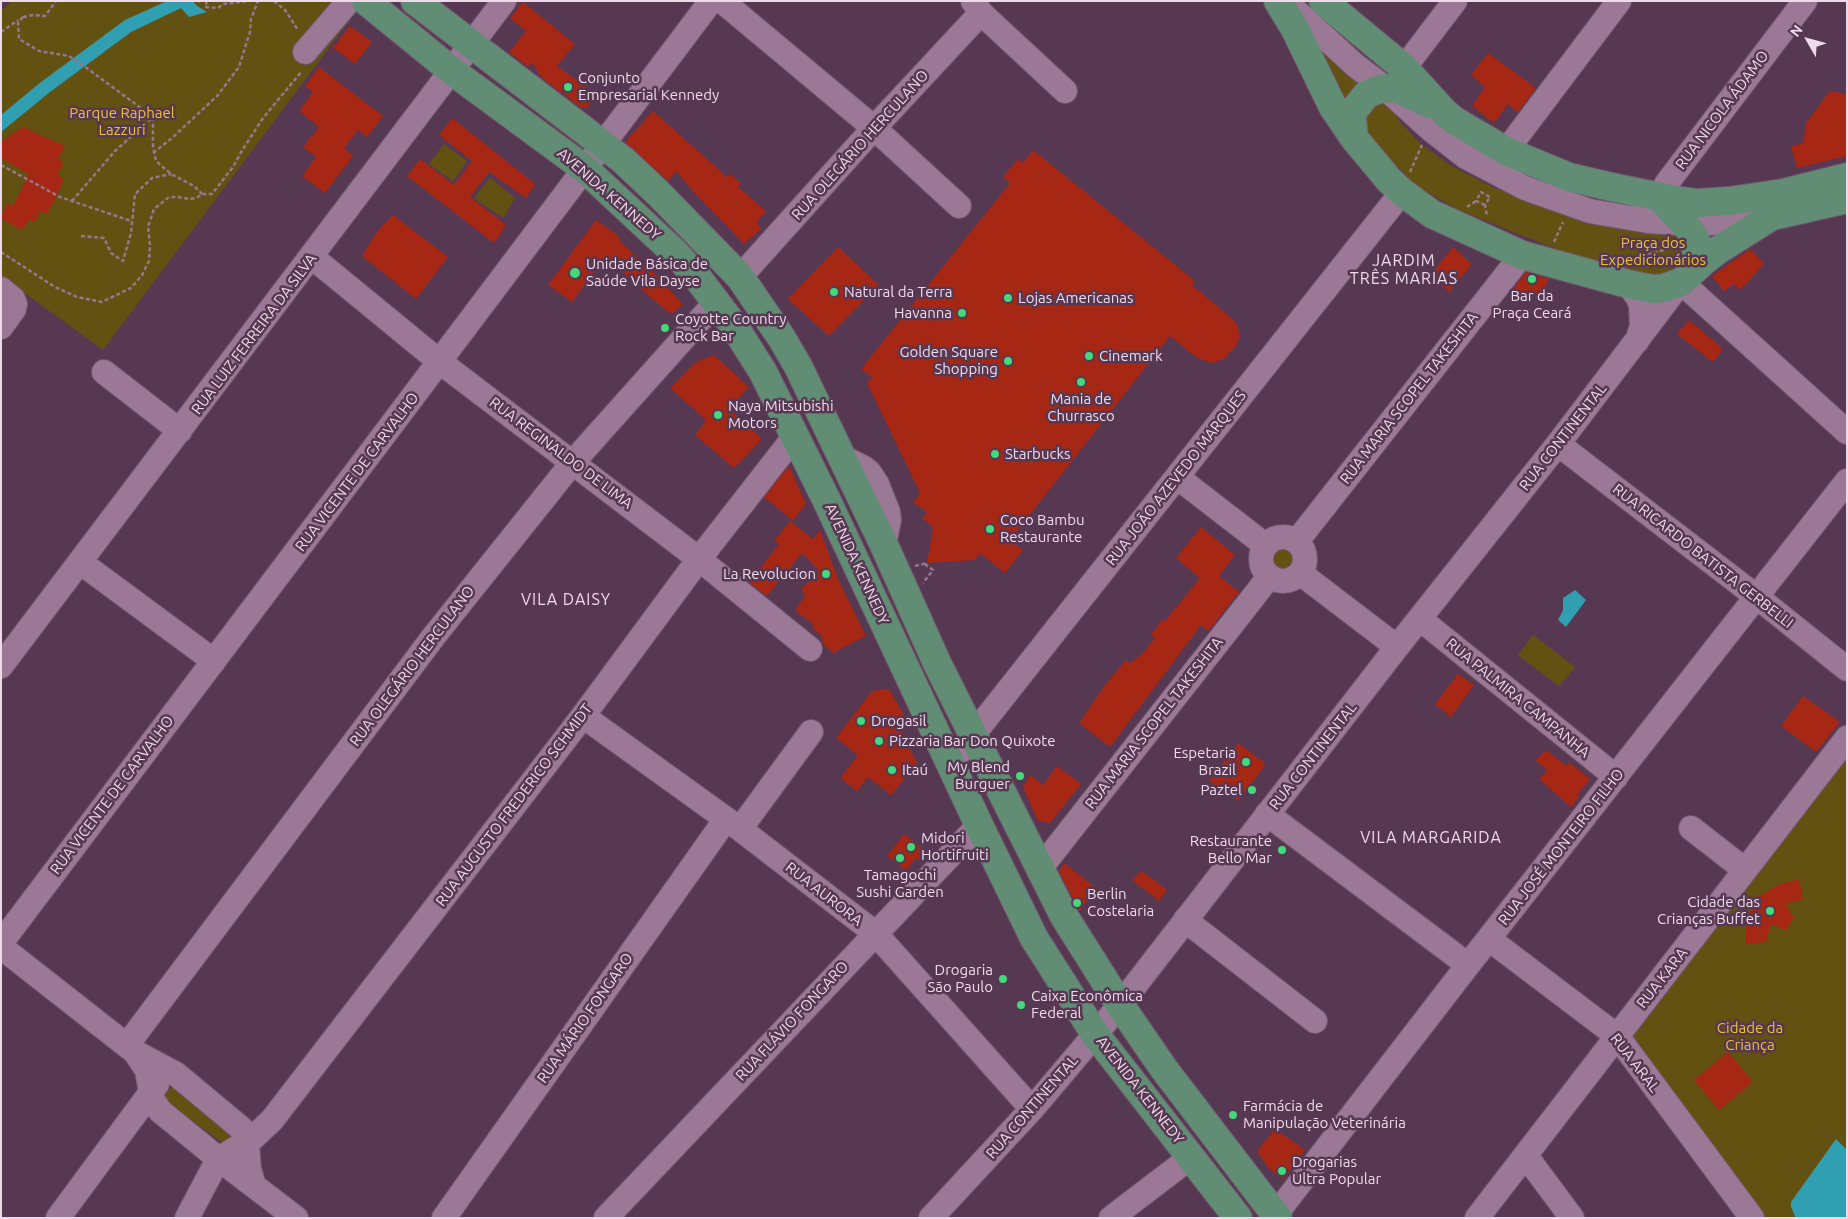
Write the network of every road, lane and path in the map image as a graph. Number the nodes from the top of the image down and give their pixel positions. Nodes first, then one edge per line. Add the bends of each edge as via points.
1 (56, 1) edge
2 (207, 1) edge
3 (250, 1) edge
4 (258, 1) edge
5 (274, 1) edge
6 (349, 1) edge
7 (366, 1) edge
8 (416, 1) edge
9 (504, 1) edge
10 (711, 1) edge
11 (722, 1) edge
12 (1278, 1) edge
13 (1285, 1) edge
14 (1314, 1) edge
15 (1324, 1) edge
16 (1455, 1) edge
17 (1619, 1) edge
18 (1805, 1) edge
19 (977, 7) edge
20 (23, 17) junction
21 (1, 32) edge
22 (472, 44) junction
23 (306, 52) junction
24 (1404, 68) junction
25 (452, 71) junction
26 (1385, 87) junction
27 (1066, 91) dead end
28 (153, 116) junction
29 (1437, 125) junction
30 (874, 128) junction
31 (1354, 138) junction
32 (604, 144) junction
33 (1506, 151) junction
34 (153, 152) junction
35 (1, 166) edge
36 (585, 169) junction
37 (171, 174) junction
38 (1847, 177) edge
39 (1402, 192) junction
40 (202, 194) junction
41 (1659, 197) junction
42 (1847, 199) edge
43 (72, 200) junction
44 (1485, 205) joint
45 (1570, 205) junction
46 (959, 206) dead end
47 (1772, 216) junction
48 (131, 221) junction
49 (1690, 232) junction
50 (81, 236) dead end
51 (1, 252) edge
52 (312, 257) junction
53 (1534, 258) junction
54 (1686, 277) junction
55 (740, 278) junction
56 (1619, 282) junction
57 (8, 296) edge
58 (716, 302) junction
59 (1, 327) edge
60 (1637, 342) junction
61 (440, 362) junction
62 (104, 372) dead end
63 (180, 432) junction
64 (1847, 432) edge
65 (795, 436) junction
66 (1558, 444) junction
67 (572, 462) junction
68 (1177, 477) junction
69 (1847, 481) edge
70 (1296, 541) junction
71 (1265, 545) junction
72 (699, 559) junction
73 (80, 562) junction
74 (927, 563) dead end
75 (1300, 573) junction
76 (1269, 576) junction
77 (921, 584) dead end
78 (1757, 597) junction
79 (1420, 619) junction
80 (1397, 647) junction
81 (810, 649) dead end
82 (214, 661) junction
83 (1, 666) edge
84 (1847, 669) edge
85 (583, 716) junction
86 (811, 732) dead end
87 (973, 736) junction
88 (1847, 738) edge
89 (950, 764) junction
90 (1616, 777) junction
91 (1267, 814) junction
92 (733, 824) junction
93 (978, 825) junction
94 (1691, 828) dead end
95 (1039, 870) junction
96 (1745, 870) junction
97 (1185, 920) junction
98 (875, 933) junction
99 (1489, 939) junction
100 (1, 943) edge
101 (1, 947) edge
102 (1468, 965) junction
103 (1120, 1005) junction
104 (1315, 1021) dead end
105 (1096, 1034) junction
106 (1617, 1036) junction
107 (131, 1048) junction
108 (176, 1074) junction
109 (150, 1092) junction
110 (1032, 1109) junction
111 (247, 1143) junction
112 (1191, 1156) junction
113 (1526, 1156) junction
114 (220, 1160) junction
115 (254, 1186) junction
116 (958, 1189) junction
117 (1277, 1217) edge
118 (58, 1218) edge
119 (186, 1218) edge
120 (296, 1218) edge
121 (444, 1218) edge
122 (606, 1218) edge
123 (931, 1218) edge
124 (958, 1218) edge
125 (1110, 1218) edge
126 (1238, 1218) edge
127 (1477, 1218) edge
128 (1572, 1218) edge
129 (1752, 1218) edge

1 - 20 path via 45,16 33,14
2 - 3 path via 205,7 218,8 223,4
4 - 34 path via 239,66 217,96
5 - 23 path via 285,10
6 - 23 street
7 - 25 main road, AVENIDA KENNEDY
8 - 22 main road, AVENIDA KENNEDY
9 - 22 street, RUA LUIZ FERREIRA DA SILVA
10 - 32 street, RUA VICENTE DE CARVALHO
11 - 30 street
12 - 31 main road via 1333,107
13 - 26 street via 1356,66
14 - 26 street via 1375,69
15 - 24 main road
16 - 24 street
17 - 33 street
18 - 41 street, RUA NICOLA ÁDAMO
19 - 27 street
19 - 30 street, RUA OLEGÁRIO HERCULANO
20 - 21 path
20 - 28 path via 18,22 19,39 39,51 69,56
22 - 25 street, RUA LUIZ FERREIRA DA SILVA
22 - 32 main road, AVENIDA KENNEDY
23 - 40 path via 307,59 301,73 254,130 233,167 212,194
24 - 29 main road
25 - 36 main road, AVENIDA KENNEDY
25 - 52 street, RUA LUIZ FERREIRA DA SILVA
26 - 29 main road via 1404,90
26 - 31 main road via 1366,95 1354,110
28 - 34 path
28 - 43 path via 115,151
29 - 33 main road via 1464,127
29 - 39 path
29 - 41 street via 1469,150 1524,174 1608,199 1634,203
29 - 45 street via 1466,157 1525,188
30 - 46 street
30 - 55 street, RUA OLEGÁRIO HERCULANO
31 - 39 main road
32 - 36 street, RUA VICENTE DE CARVALHO
32 - 55 main road, AVENIDA KENNEDY via 658,193
33 - 41 main road via 1570,177
34 - 37 path via 156,161
35 - 43 path
36 - 58 main road, AVENIDA KENNEDY via 675,252
36 - 61 street, RUA VICENTE DE CARVALHO
37 - 40 path
37 - 48 path via 152,178 135,194
38 - 41 main road via 1783,193 1729,201 1697,203
39 - 53 main road via 1432,214
39 - 68 street, RUA JOÃO AZEVEDO MARQUES
40 - 51 path via 189,200 169,197 154,208 148,227 149,261 142,275 130,288 102,302 77,297 55,287
41 - 49 main road
42 - 47 main road
43 - 48 path
44 - 44 path via 1476,201 1481,192 1490,197
45 - 49 street
45 - 53 path
47 - 49 street
47 - 54 main road via 1718,250
48 - 50 path via 123,261 111,253 104,238
49 - 54 main road via 1697,250
49 - 56 path via 1636,259
52 - 61 street, RUA REGINALDO DE LIMA
52 - 63 street, RUA LUIZ FERREIRA DA SILVA
53 - 56 main road
53 - 70 street, RUA MARIA SCOPEL TAKESHITA
54 - 56 main road via 1672,287
54 - 60 street, RUA CONTINENTAL
54 - 64 street
55 - 87 main road, AVENIDA KENNEDY via 798,366
56 - 60 street via 1639,299 1642,326
57 - 59 street via 14,309
58 - 65 main road, AVENIDA KENNEDY via 762,372
58 - 67 street, RUA OLEGÁRIO HERCULANO
60 - 66 street, RUA CONTINENTAL
61 - 67 street, RUA REGINALDO DE LIMA
61 - 82 street, RUA VICENTE DE CARVALHO
62 - 63 street
63 - 73 street, RUA LUIZ FERREIRA DA SILVA
65 - 72 street, RUA AUGUSTO FREDERICO SCHMIDT
65 - 89 main road, AVENIDA KENNEDY
66 - 78 street, RUA RICARDO BATISTA GERBELLI
66 - 79 street, RUA CONTINENTAL
67 - 72 street, RUA REGINALDO DE LIMA
67 - 107 street, RUA OLEGÁRIO HERCULANO via 434,636
68 - 71 street
68 - 87 street, RUA JOÃO AZEVEDO MARQUES
69 - 78 street, RUA JOSÉ MONTEIRO FILHO
70 - 71 street via 1276,537
70 - 75 street via 1304,552 1304,566
71 - 76 street via 1261,551 1261,565
72 - 81 street, RUA REGINALDO DE LIMA
72 - 85 street, RUA AUGUSTO FREDERICO SCHMIDT
73 - 82 street
73 - 83 street, RUA LUIZ FERREIRA DA SILVA
74 - 77 path via 933,570
75 - 76 street via 1295,578 1282,581
75 - 80 street
76 - 95 street, RUA MARIA SCOPEL TAKESHITA
78 - 84 street, RUA RICARDO BATISTA GERBELLI
78 - 90 street, RUA JOSÉ MONTEIRO FILHO
79 - 80 street, RUA CONTINENTAL
79 - 90 street, RUA PALMIRA CAMPANHA
80 - 91 street, RUA CONTINENTAL
82 - 100 street, RUA VICENTE DE CARVALHO
85 - 92 street, RUA AURORA
85 - 111 street, RUA AUGUSTO FREDERICO SCHMIDT via 277,1113
86 - 92 street, RUA MÁRIO FONGARO
87 - 89 street, RUA JOÃO AZEVEDO MARQUES
87 - 95 main road, AVENIDA KENNEDY
88 - 96 street, RUA KARA
89 - 93 main road, AVENIDA KENNEDY
90 - 99 street, RUA JOSÉ MONTEIRO FILHO
91 - 97 street, RUA CONTINENTAL
91 - 102 street
92 - 98 street, RUA AURORA
92 - 121 street, RUA MÁRIO FONGARO
93 - 98 street, RUA FLÁVIO FONGARO
93 - 105 main road, AVENIDA KENNEDY via 1034,938
94 - 96 street
95 - 103 main road, AVENIDA KENNEDY via 1073,933
96 - 106 street, RUA KARA
97 - 103 street, RUA CONTINENTAL
97 - 104 street
98 - 110 street, RUA AURORA
98 - 122 street, RUA FLÁVIO FONGARO
99 - 102 street, RUA JOSÉ MONTEIRO FILHO
99 - 106 street, RUA ARAL
101 - 107 street
102 - 117 street, RUA JOSÉ MONTEIRO FILHO
103 - 105 street, RUA CONTINENTAL
103 - 117 main road, AVENIDA KENNEDY via 1164,1069
105 - 110 street, RUA CONTINENTAL
105 - 112 main road, AVENIDA KENNEDY
106 - 113 street, RUA KARA
106 - 129 street, RUA ARAL
107 - 108 street
107 - 109 street via 147,1070
108 - 109 street via 164,1078
108 - 111 street via 242,1129
109 - 114 street via 160,1111
109 - 118 street
110 - 116 street, RUA CONTINENTAL
111 - 114 street, RUA AUGUSTO FREDERICO SCHMIDT
111 - 115 street
112 - 125 street
112 - 126 main road, AVENIDA KENNEDY
113 - 127 street, RUA KARA
113 - 128 street
114 - 115 street
114 - 119 street
115 - 120 street
116 - 123 street, RUA CONTINENTAL
116 - 124 street

